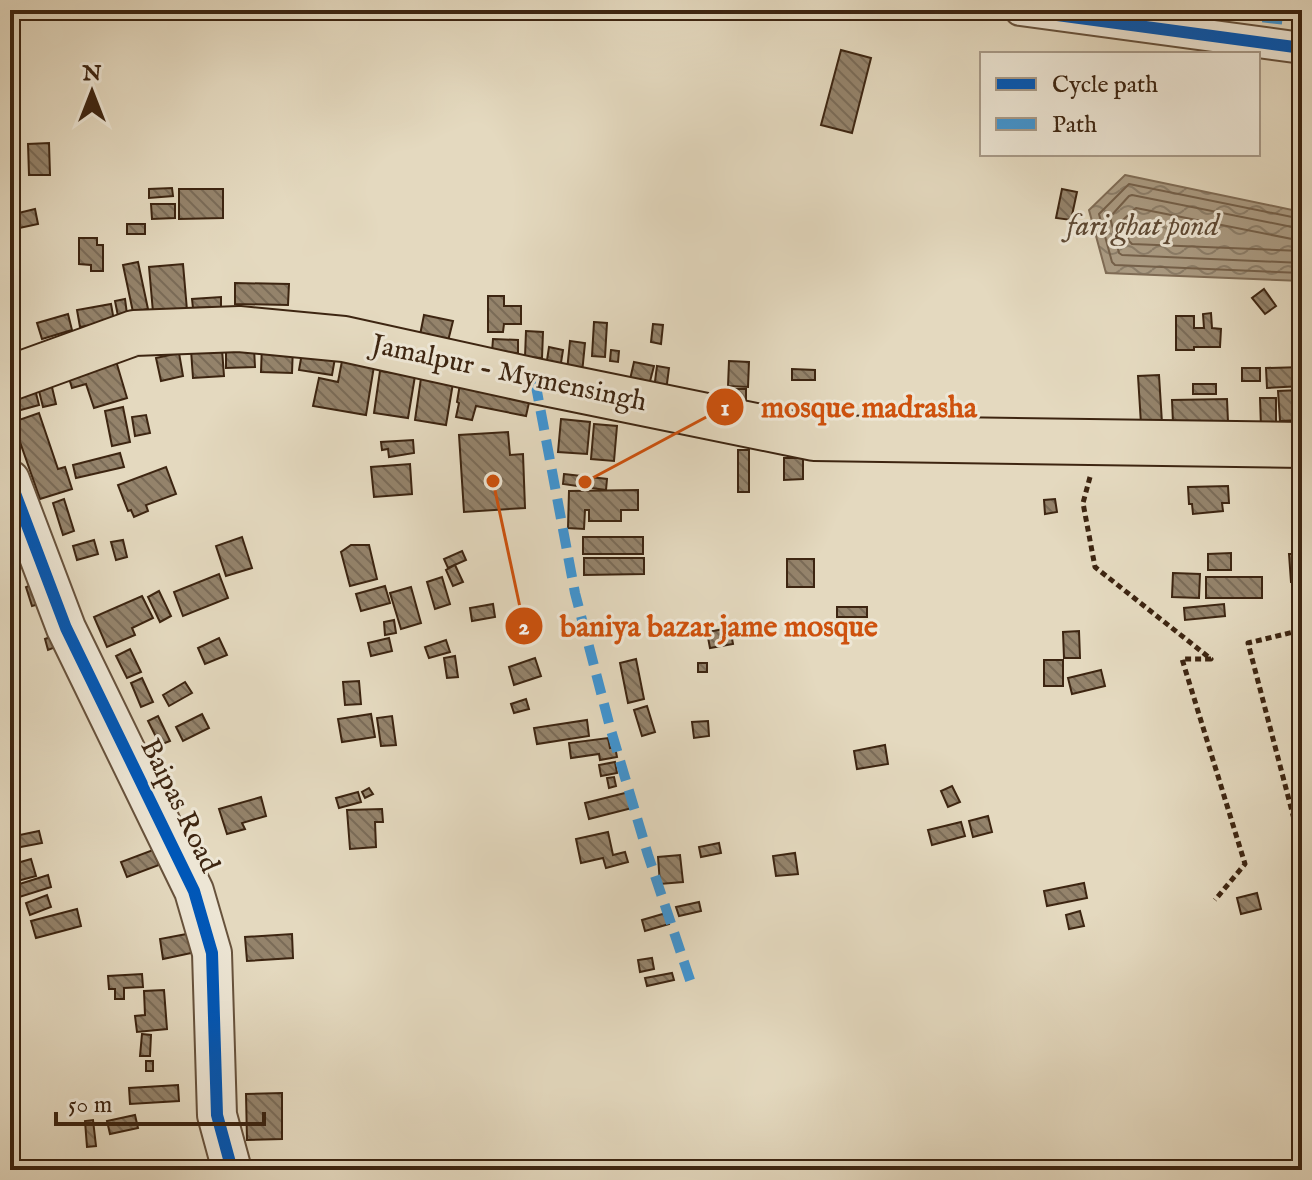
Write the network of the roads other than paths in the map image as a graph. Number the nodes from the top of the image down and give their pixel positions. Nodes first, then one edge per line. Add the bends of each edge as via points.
1 (1020, 10) edge
2 (1302, 48) edge
3 (10, 378) edge
4 (1302, 445) edge
5 (10, 480) edge
6 (232, 1170) edge

1 - 2 street
3 - 4 main road, Jamalpur - Mymensingh via 134,333 239,329 344,339 814,438
5 - 6 street, Baipas Road via 66,628 194,891 212,953 217,1115

